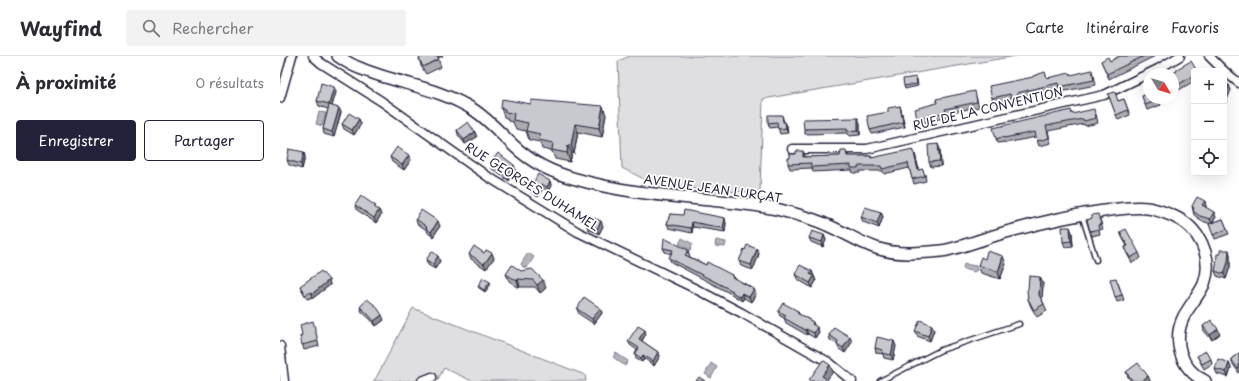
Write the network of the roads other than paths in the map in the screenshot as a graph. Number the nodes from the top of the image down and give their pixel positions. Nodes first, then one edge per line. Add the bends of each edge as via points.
1 (292, 56) edge
2 (313, 56) edge
3 (338, 56) edge
4 (1180, 56) edge
5 (1209, 56) edge
6 (1221, 68) edge
7 (1227, 73) edge
8 (1239, 83) edge
9 (280, 98) edge
10 (792, 150) dead end
11 (1082, 214) junction
12 (1096, 260) dead end
13 (1019, 324) dead end
14 (280, 346) edge
15 (432, 377) dead end
16 (284, 381) edge
17 (422, 381) edge
18 (852, 381) edge
19 (880, 381) edge
20 (1205, 381) edge

1 - 9 street
2 - 18 street, RUE GEORGES DUHAMEL via 487,176 578,232 742,313 830,363
3 - 11 main road, AVENUE JEAN LURÇAT via 361,69 438,92 474,110 536,163 577,180 618,189 771,207 826,224 871,247 888,252 949,250 1014,230
4 - 10 street, RUE DE LA CONVENTION via 1104,95 867,149
5 - 6 street
7 - 8 street
11 - 12 lane
11 - 20 main road, AVENUE JEAN LURÇAT via 1148,208 1176,217 1200,239 1207,262 1204,284 1184,317 1178,338 1182,359 1188,368
13 - 19 lane via 941,350
14 - 16 street
15 - 17 street

